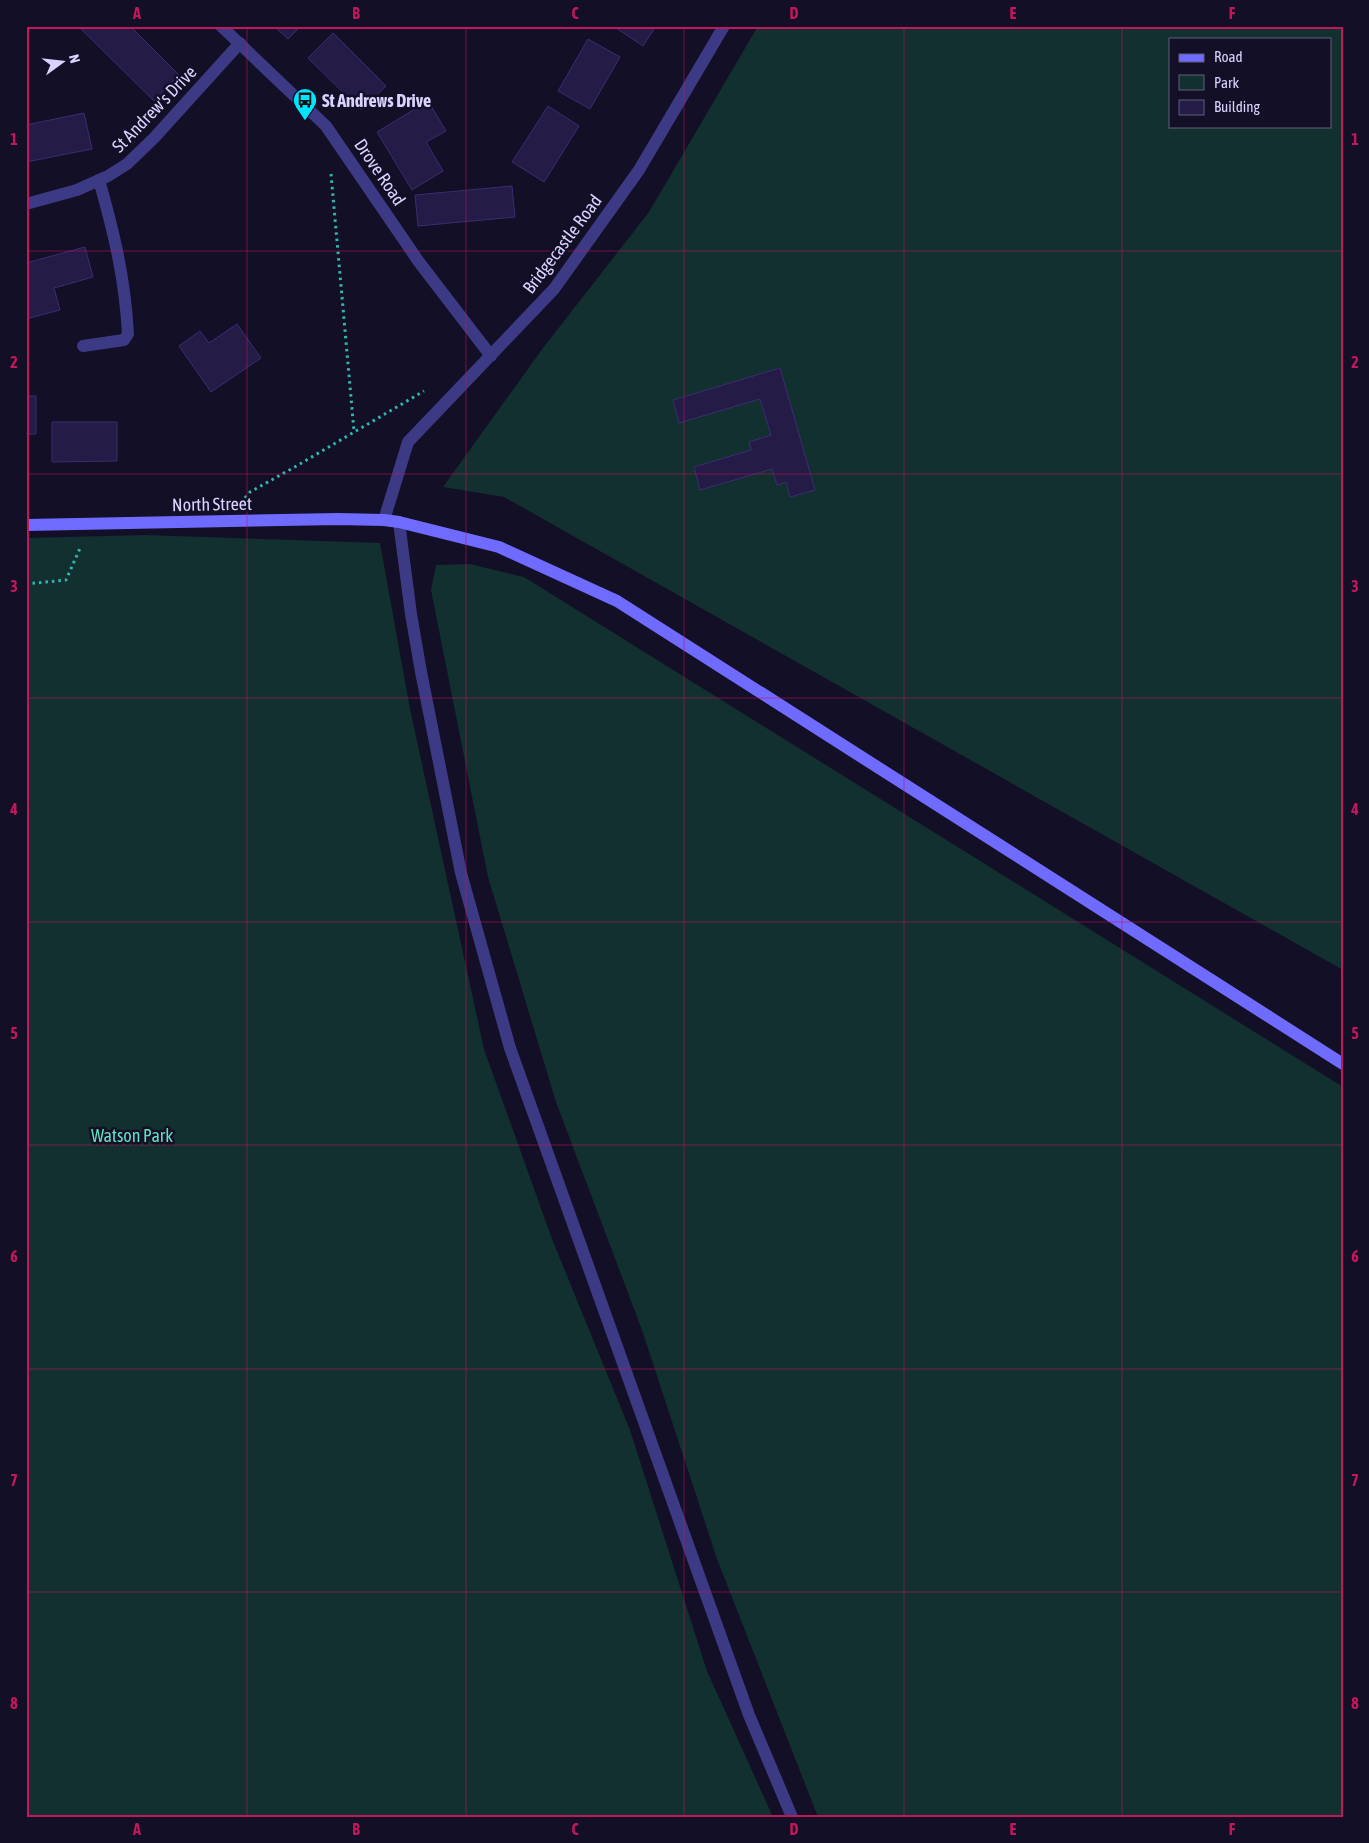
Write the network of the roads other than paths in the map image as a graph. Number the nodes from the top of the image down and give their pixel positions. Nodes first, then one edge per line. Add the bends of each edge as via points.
1 (221, 26) edge
2 (724, 26) edge
3 (240, 43) junction
4 (100, 180) junction
5 (26, 204) edge
6 (83, 346) dead end
7 (491, 356) junction
8 (384, 520) junction
9 (399, 522) junction
10 (26, 525) edge
11 (1343, 1064) edge
12 (792, 1817) edge

1 - 3 street, Drove Road
2 - 7 street, Bridgecastle Road via 633,178 554,289
3 - 4 street, St Andrew's Drive via 154,138 126,164
3 - 7 street, Drove Road via 326,126 419,262
4 - 5 street, St Andrew's Drive
4 - 6 street via 124,280 128,334 124,340
7 - 8 street, Bridgecastle Road via 408,442
8 - 9 main road, North Street
8 - 10 main road, North Street
9 - 11 main road, North Street via 499,548 617,601
9 - 12 street via 415,633 461,873 510,1048 749,1715

